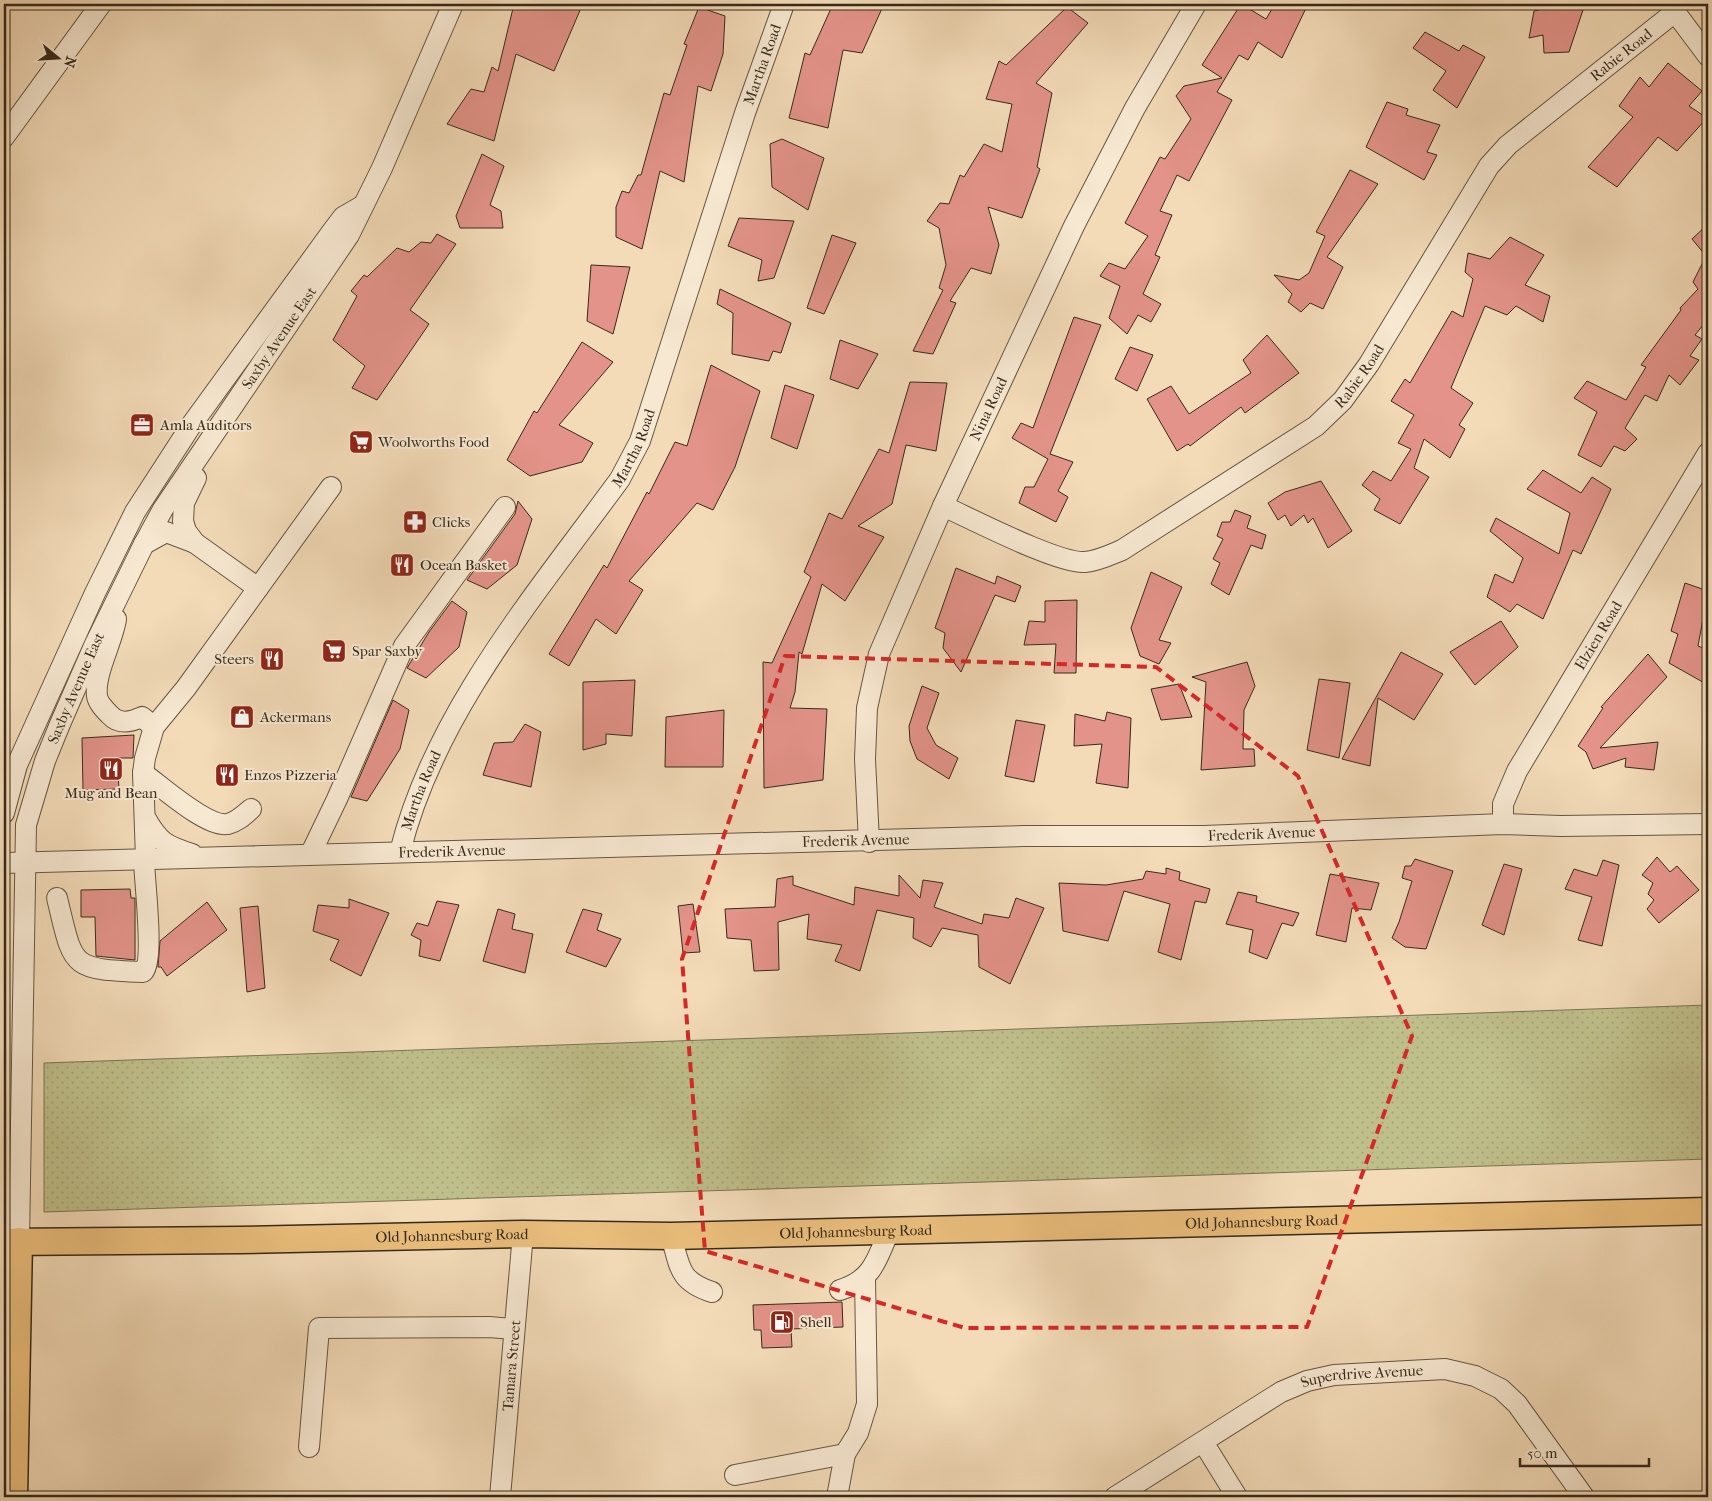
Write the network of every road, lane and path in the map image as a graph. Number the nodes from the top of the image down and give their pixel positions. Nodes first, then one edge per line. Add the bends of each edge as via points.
1 (101, 4) edge
2 (454, 4) edge
3 (784, 4) edge
4 (1196, 4) edge
5 (1672, 8) edge
6 (1708, 56) edge
7 (4, 136) edge
8 (362, 206) junction
9 (242, 393) junction
10 (1708, 453) edge
11 (331, 487) dead end
12 (943, 506) junction
13 (505, 507) dead end
14 (195, 543) junction
15 (144, 544) junction
16 (258, 588) junction
17 (118, 595) junction
18 (154, 727) junction
19 (143, 773) junction
20 (251, 809) dead end
21 (4, 813) edge
22 (145, 816) junction
23 (1504, 824) junction
24 (1708, 824) edge
25 (869, 842) junction
26 (400, 852) junction
27 (311, 854) junction
28 (208, 858) junction
29 (145, 859) junction
30 (104, 861) junction
31 (24, 862) junction
32 (4, 863) edge
33 (57, 898) dead end
34 (1708, 1211) edge
35 (889, 1231) junction
36 (523, 1234) junction
37 (670, 1236) junction
38 (11, 1241) edge
39 (866, 1277) junction
40 (840, 1290) dead end
41 (712, 1292) dead end
42 (513, 1329) junction
43 (1203, 1442) junction
44 (309, 1447) dead end
45 (845, 1454) junction
46 (735, 1475) dead end
47 (14, 1497) edge
48 (500, 1497) edge
49 (837, 1497) edge
50 (1115, 1497) edge
51 (1238, 1497) edge
52 (1584, 1497) edge

1 - 7 street
2 - 8 street, Saxby Avenue East
3 - 26 street, Martha Road via 745,113 637,449 620,479 474,682 411,814
4 - 12 street, Nina Road via 1099,176
5 - 6 street
5 - 12 street, Rabie Road via 1508,145 1489,166 1369,364 1343,400 1316,426 1122,550 1103,558 1084,562 1046,552
8 - 9 street, Saxby Avenue East via 349,235
8 - 21 street, Saxby Avenue East via 343,217 331,233 192,424 135,512 17,765
9 - 14 street via 184,503 182,511 186,531
9 - 15 street, Saxby Avenue East via 163,509
10 - 23 street, Elzien Road via 1517,771 1504,804
11 - 16 street
12 - 25 street, Nina Road via 874,668 867,708 864,759
13 - 27 street via 404,646
14 - 15 street via 166,532
14 - 16 street
15 - 17 street, Saxby Avenue East
16 - 18 street
17 - 18 street via 116,621 96,695 115,720 126,722 142,717
17 - 31 street, Saxby Avenue East via 46,762 26,825
18 - 19 street
19 - 20 street via 211,822 228,824
19 - 22 street
22 - 28 street via 158,839 165,844
22 - 29 street
22 - 30 street via 132,844
23 - 24 street, Frederik Avenue
23 - 25 street, Frederik Avenue via 1204,836 1023,836
25 - 26 street, Frederik Avenue
26 - 27 street, Frederik Avenue
27 - 28 street, Frederik Avenue
28 - 29 street, Frederik Avenue
29 - 30 street, Frederik Avenue
29 - 33 street via 149,932 148,966 143,972 102,971 79,962 69,948
30 - 31 street, Frederik Avenue
31 - 32 street, Frederik Avenue
31 - 38 street, Saxby Avenue East
34 - 35 main road, Old Johannesburg Road
35 - 37 main road, Old Johannesburg Road
35 - 39 street via 874,1268
36 - 37 main road, Old Johannesburg Road
36 - 38 main road, Old Johannesburg Road
36 - 42 street, Tamara Street
37 - 41 street via 682,1274 694,1286
38 - 47 main road
39 - 40 street via 855,1286
39 - 45 street via 866,1404 858,1434
42 - 44 street via 319,1328
42 - 48 street, Tamara Street
43 - 50 street, Superdrive Avenue
43 - 51 street
43 - 52 street, Superdrive Avenue via 1281,1392 1307,1381 1334,1375 1446,1370 1475,1376 1501,1389 1512,1399
45 - 46 street
45 - 49 street

